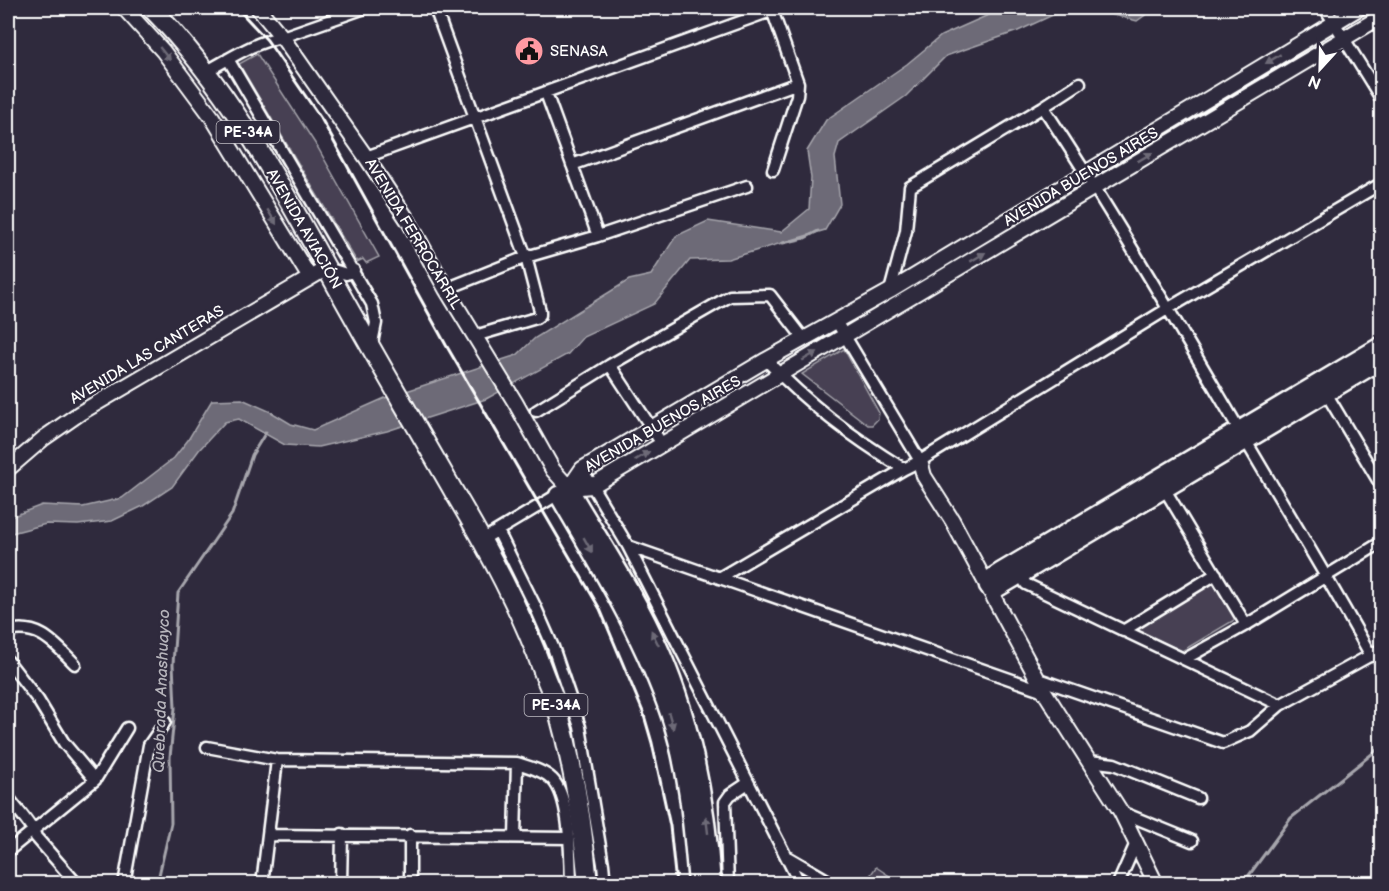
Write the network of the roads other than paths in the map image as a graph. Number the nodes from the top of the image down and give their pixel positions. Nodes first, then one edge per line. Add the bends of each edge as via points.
1 (126, 8) edge
2 (151, 8) edge
3 (258, 8) edge
4 (365, 8) edge
5 (435, 8) edge
6 (1325, 8) edge
7 (1359, 8) edge
8 (775, 9) edge
9 (1382, 16) edge
10 (1335, 22) junction
11 (282, 38) junction
12 (1344, 38) junction
13 (228, 59) junction
14 (207, 71) junction
15 (798, 83) junction
16 (1080, 83) dead end
17 (546, 93) junction
18 (1382, 100) edge
19 (1043, 107) junction
20 (474, 117) junction
21 (366, 157) junction
22 (572, 165) junction
23 (773, 170) dead end
24 (1086, 171) junction
25 (1382, 183) edge
26 (747, 186) dead end
27 (1095, 187) junction
28 (598, 236) junction
29 (526, 257) junction
30 (327, 268) junction
31 (354, 270) junction
32 (310, 278) junction
33 (446, 289) junction
34 (890, 291) junction
35 (1169, 308) junction
36 (836, 321) junction
37 (475, 336) junction
38 (846, 336) junction
39 (804, 339) junction
40 (1382, 345) edge
41 (371, 348) junction
42 (766, 360) junction
43 (1382, 360) edge
44 (610, 365) junction
45 (779, 374) junction
46 (1326, 393) junction
47 (536, 411) dead end
48 (652, 429) junction
49 (1243, 435) junction
50 (662, 444) junction
51 (920, 462) junction
52 (8, 469) edge
53 (904, 469) junction
54 (582, 470) junction
55 (1380, 480) edge
56 (592, 486) junction
57 (1164, 488) junction
58 (563, 491) junction
59 (490, 535) junction
60 (1382, 543) edge
61 (628, 546) junction
62 (1017, 570) junction
63 (1216, 574) junction
64 (1327, 575) junction
65 (719, 578) junction
66 (988, 586) junction
67 (1246, 625) junction
68 (8, 631) edge
69 (1123, 631) junction
70 (1382, 649) edge
71 (1371, 656) junction
72 (1185, 658) junction
73 (8, 661) edge
74 (75, 664) dead end
75 (1041, 685) junction
76 (1280, 705) junction
77 (165, 722) dead end
78 (127, 728) dead end
79 (207, 747) dead end
80 (277, 760) junction
81 (1089, 761) junction
82 (518, 763) junction
83 (95, 780) junction
84 (748, 783) junction
85 (8, 797) edge
86 (1198, 798) dead end
87 (1121, 812) junction
88 (34, 830) junction
89 (342, 834) junction
90 (268, 835) junction
91 (410, 836) junction
92 (515, 837) junction
93 (569, 838) junction
94 (1192, 841) dead end
95 (1136, 843) junction
96 (8, 851) edge
97 (785, 855) junction
98 (77, 884) edge
99 (124, 884) edge
100 (262, 884) edge
101 (341, 884) edge
102 (410, 884) edge
103 (571, 884) edge
104 (588, 884) edge
105 (605, 884) edge
106 (697, 884) edge
107 (712, 884) edge
108 (728, 884) edge
109 (800, 884) edge
110 (834, 884) edge
111 (1118, 884) edge
112 (1156, 884) edge

1 -> 32 street via 212,117
2 - 14 highway, AVENIDA AVIACIÓN / PE-34A
3 - 11 street, AVENIDA FERROCARRIL
4 - 11 street
5 - 20 street
6 - 10 street
7 - 10 street, AVENIDA BUENOS AIRES
8 - 15 street
8 - 17 street
9 - 12 street, AVENIDA BUENOS AIRES
10 - 12 street
10 -> 24 street, AVENIDA BUENOS AIRES
11 - 13 street via 267,40
11 - 21 street, AVENIDA FERROCARRIL
12 - 18 street
27 -> 12 street, AVENIDA BUENOS AIRES
13 - 14 street
13 - 31 street
14 - 30 highway, AVENIDA AVIACIÓN / PE-34A via 238,116
15 - 22 street
15 - 23 street
16 - 19 street
17 - 20 street
17 - 22 street
19 - 24 street
19 - 34 street via 910,187 906,231
20 - 21 street
20 - 29 street
21 - 33 street, AVENIDA FERROCARRIL via 409,222
22 - 28 street
24 - 27 street
24 - 34 street, AVENIDA BUENOS AIRES
25 - 35 street
26 - 28 street
27 - 35 street
38 -> 27 street, AVENIDA BUENOS AIRES
28 - 29 street
29 - 33 street
29 - 37 street via 540,315
30 - 31 street via 346,274
30 - 32 street, AVENIDA LAS CANTERAS
30 - 41 highway, AVENIDA AVIACIÓN / PE-34A
31 - 41 street via 372,304 376,323
32 - 52 street, AVENIDA LAS CANTERAS via 80,413
33 - 37 street, AVENIDA FERROCARRIL
34 - 36 street, AVENIDA BUENOS AIRES
35 - 49 street
35 - 51 street
36 - 38 street
36 - 39 street, AVENIDA BUENOS AIRES
37 - 58 street, AVENIDA FERROCARRIL
45 -> 38 street, AVENIDA BUENOS AIRES
38 - 51 street
39 - 42 street, AVENIDA BUENOS AIRES
39 - 44 street via 770,295 730,296
40 - 49 main road
41 - 59 highway, AVENIDA AVIACIÓN / PE-34A via 421,435
42 - 45 street
42 - 48 street, AVENIDA BUENOS AIRES
43 - 46 main road
44 - 47 street
44 - 48 street
45 - 50 street, AVENIDA BUENOS AIRES
45 - 53 street via 826,417
46 - 49 main road
46 - 55 street
48 - 50 street
48 - 54 street, AVENIDA BUENOS AIRES
49 - 57 main road
49 - 62 main road
49 - 64 street
56 -> 50 street, AVENIDA BUENOS AIRES
51 - 53 street
51 - 66 street via 924,476
53 - 65 street
54 - 56 street
54 - 58 street, AVENIDA BUENOS AIRES
56 - 58 street, AVENIDA BUENOS AIRES
56 - 61 street
57 - 62 main road
57 - 63 street
58 - 59 street
58 -> 106 main road, AVENIDA FERROCARRIL via 628,615 670,718 688,793
107 -> 58 main road, AVENIDA FERROCARRIL via 701,785 674,682 642,612
59 - 104 highway, PE-34A via 556,705 575,790
59 - 105 street via 535,606 580,727
60 - 64 street
61 - 65 street
61 - 84 street
62 - 66 main road via 998,588
62 - 69 street via 1026,584
63 - 67 street
63 - 69 street
64 - 67 street
64 - 71 street
65 - 75 street
66 - 75 street
67 - 72 street
68 - 74 street via 33,630 42,634
69 - 72 street
70 - 71 street
71 - 76 street
72 - 76 street
73 - 83 street via 64,743
75 - 76 street via 1223,743 1250,731
75 - 81 street
77 - 99 street via 149,745
78 - 83 street
79 - 80 street
80 - 82 street
80 - 90 street
81 - 86 street via 1114,764
81 - 87 street
82 - 92 street
82 - 93 street via 542,772 560,790
83 - 88 street
84 - 97 street
84 - 108 street via 725,802
85 - 88 street
87 - 94 street
87 - 95 street
88 - 96 street
88 - 98 street
89 - 90 street
89 - 91 street
89 - 101 street
90 - 100 street
91 - 92 street
91 - 102 street
92 - 93 street
93 - 103 street
95 - 111 street
95 - 112 street
97 - 109 street
97 - 110 street

